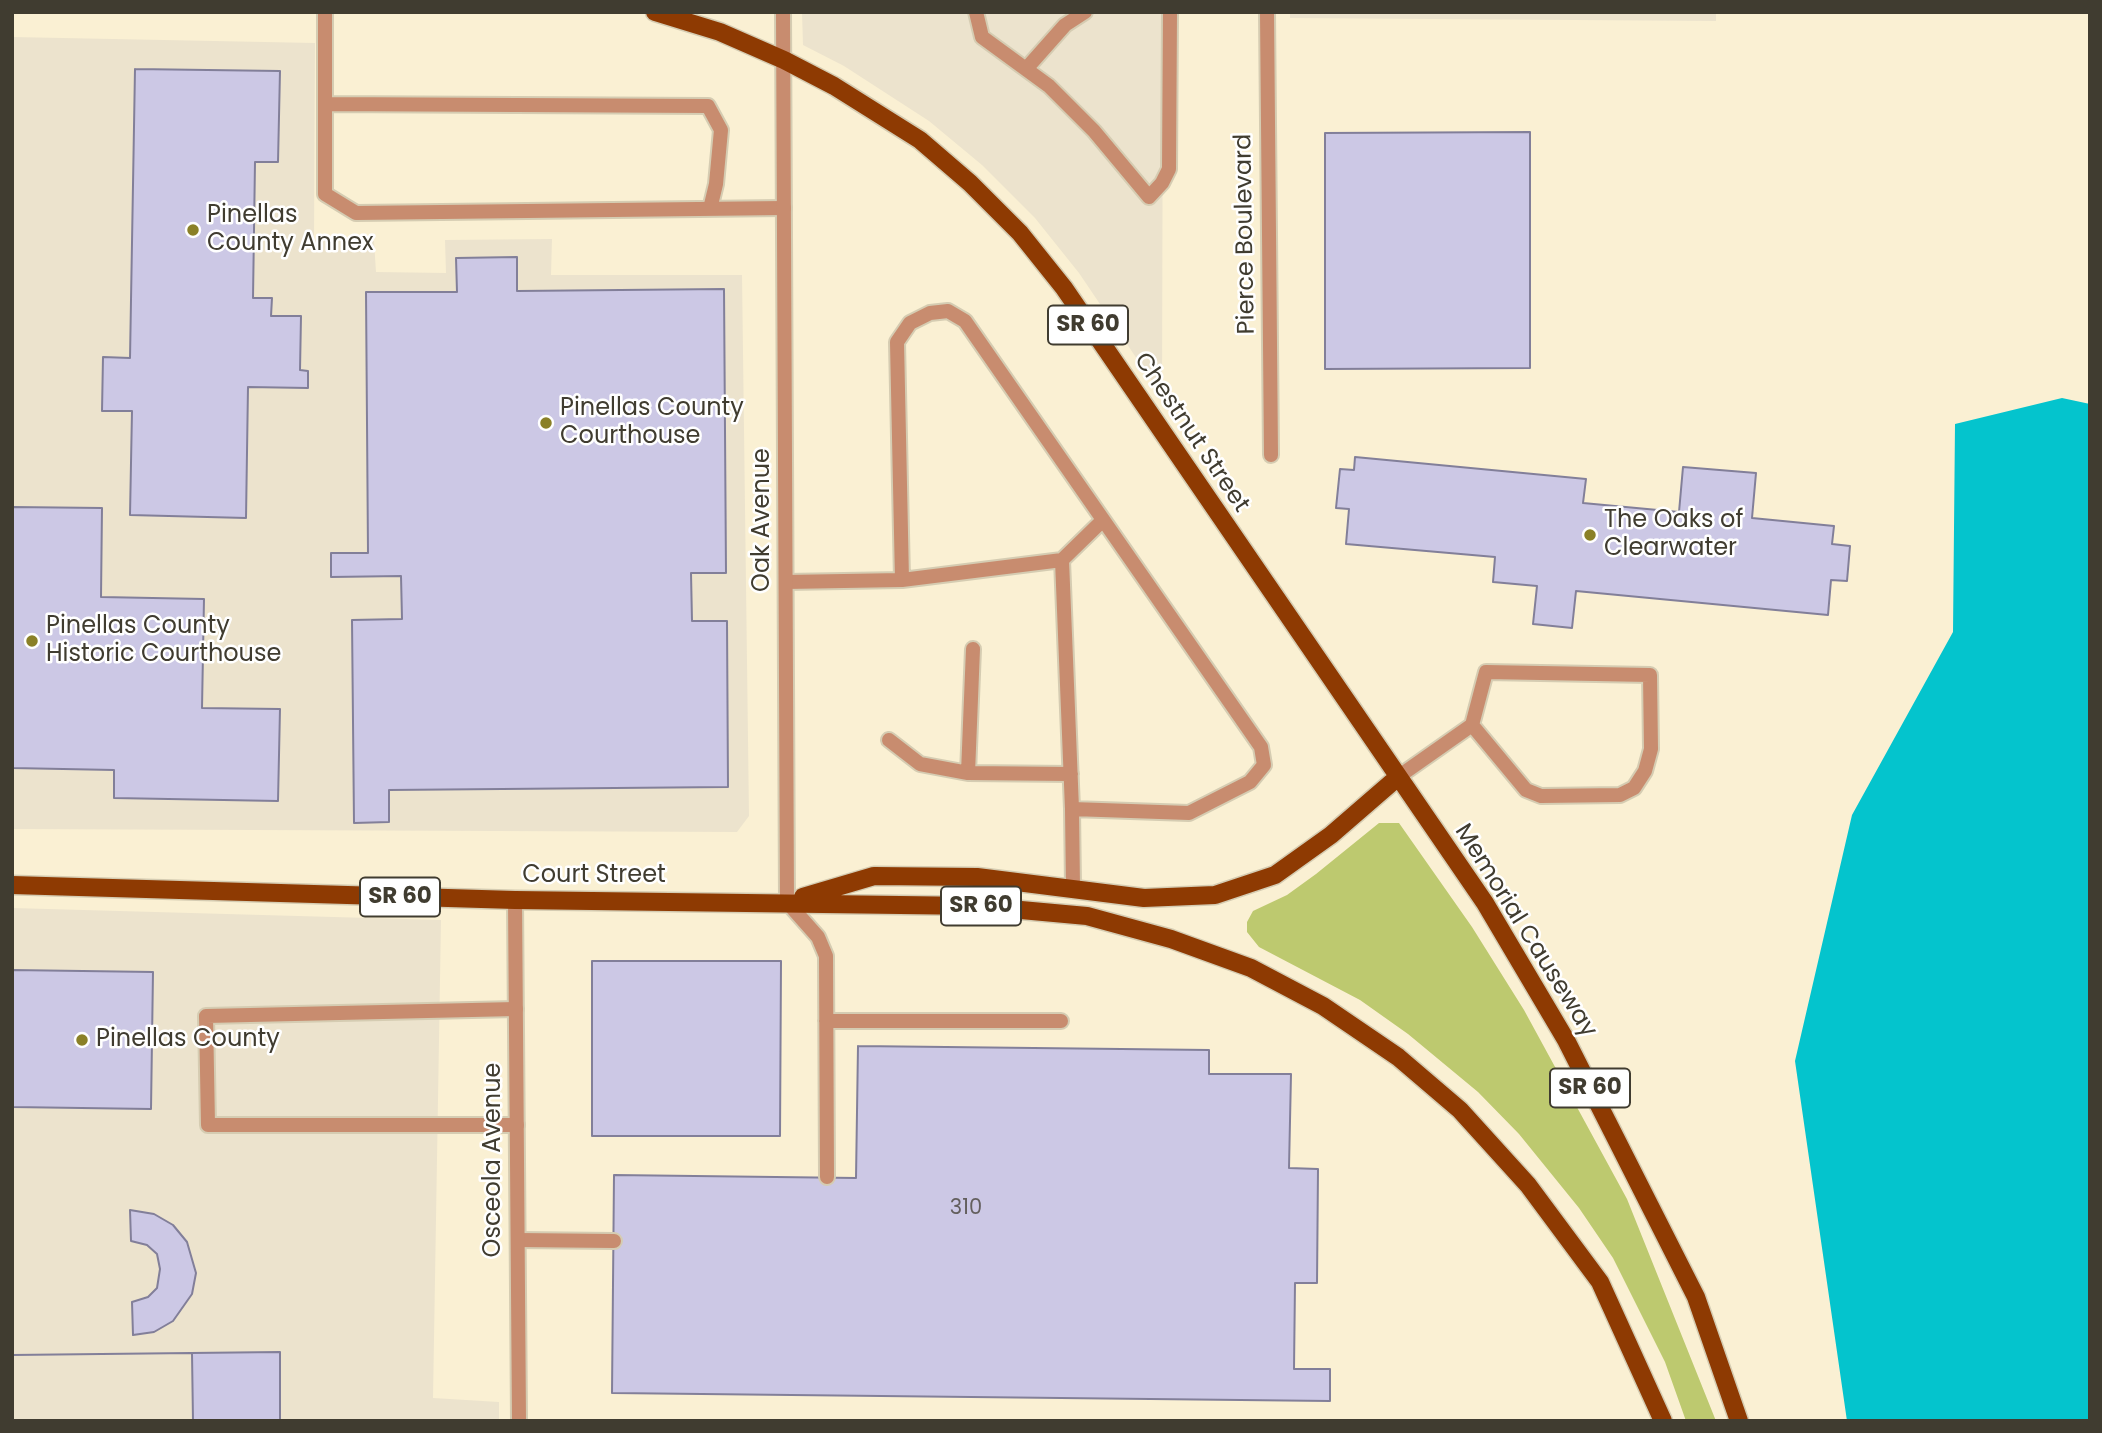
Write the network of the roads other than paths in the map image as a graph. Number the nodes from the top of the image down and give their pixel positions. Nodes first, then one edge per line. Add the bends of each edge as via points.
1 (325, 12) edge
2 (655, 12) edge
3 (783, 12) edge
4 (976, 12) edge
5 (1086, 12) edge
6 (1170, 12) edge
7 (1268, 12) edge
8 (784, 60) junction
9 (1026, 69) junction
10 (325, 104) junction
11 (784, 208) junction
12 (710, 209) junction
13 (1271, 455) dead end
14 (1102, 522) junction
15 (1062, 560) junction
16 (902, 580) junction
17 (786, 582) junction
18 (973, 649) dead end
19 (1472, 725) junction
20 (888, 740) dead end
21 (968, 773) junction
22 (1070, 775) junction
23 (1398, 777) junction
24 (1072, 809) junction
25 (12, 885) edge
26 (1073, 887) junction
27 (515, 900) junction
28 (787, 902) junction
29 (516, 1009) junction
30 (826, 1021) junction
31 (1061, 1021) dead end
32 (517, 1125) junction
33 (827, 1177) dead end
34 (517, 1240) junction
35 (614, 1241) dead end
36 (519, 1421) edge
37 (1663, 1421) edge
38 (1739, 1421) edge

1 - 10 street
2 - 8 main road, Chestnut Street / SR 60 via 720,32
3 - 8 street, Oak Avenue
4 - 9 street via 982,37
5 - 9 street via 1065,24
6 - 9 street via 1169,169 1149,197 1094,131
7 - 13 street, Pierce Boulevard
8 - 11 street, Oak Avenue
8 - 23 main road, Chestnut Street / SR 60 via 920,140 1020,233 1064,288
10 - 12 street via 325,194 356,213
10 - 12 street via 708,106 722,130
11 - 12 street
11 - 17 street, Oak Avenue
14 - 15 street
14 - 16 street via 965,321 948,311 930,313 910,323 897,342
14 - 24 street via 1261,747 1264,765 1250,782 1189,813
15 - 16 street
15 - 22 street
16 - 17 street
17 - 28 street, Oak Avenue
18 - 21 street
19 - 19 street via 1526,790 1541,796 1620,795 1634,788 1651,749 1650,675 1486,672
19 - 23 street
20 - 21 street via 920,764
21 - 22 street
22 - 24 street
23 - 26 main road via 1331,835 1275,875 1215,895 1144,898
23 - 38 main road, Memorial Causeway / SR 60 via 1485,903 1566,1041 1696,1297
24 - 26 street
25 - 27 main road, Court Street / SR 60
26 - 28 main road via 977,877 874,876
27 - 28 main road, Court Street / SR 60
27 - 29 street, Osceola Avenue
28 - 30 street via 818,937 826,956
28 - 37 main road, Court Street / SR 60 via 977,905 1073,915 1171,939 1251,968 1323,1006 1398,1057 1460,1110 1528,1185 1601,1282
29 - 32 street, Osceola Avenue
29 - 32 street via 206,1016 208,1125
30 - 31 street
30 - 33 street
32 - 34 street, Osceola Avenue
34 - 35 street
34 - 36 street, Osceola Avenue

